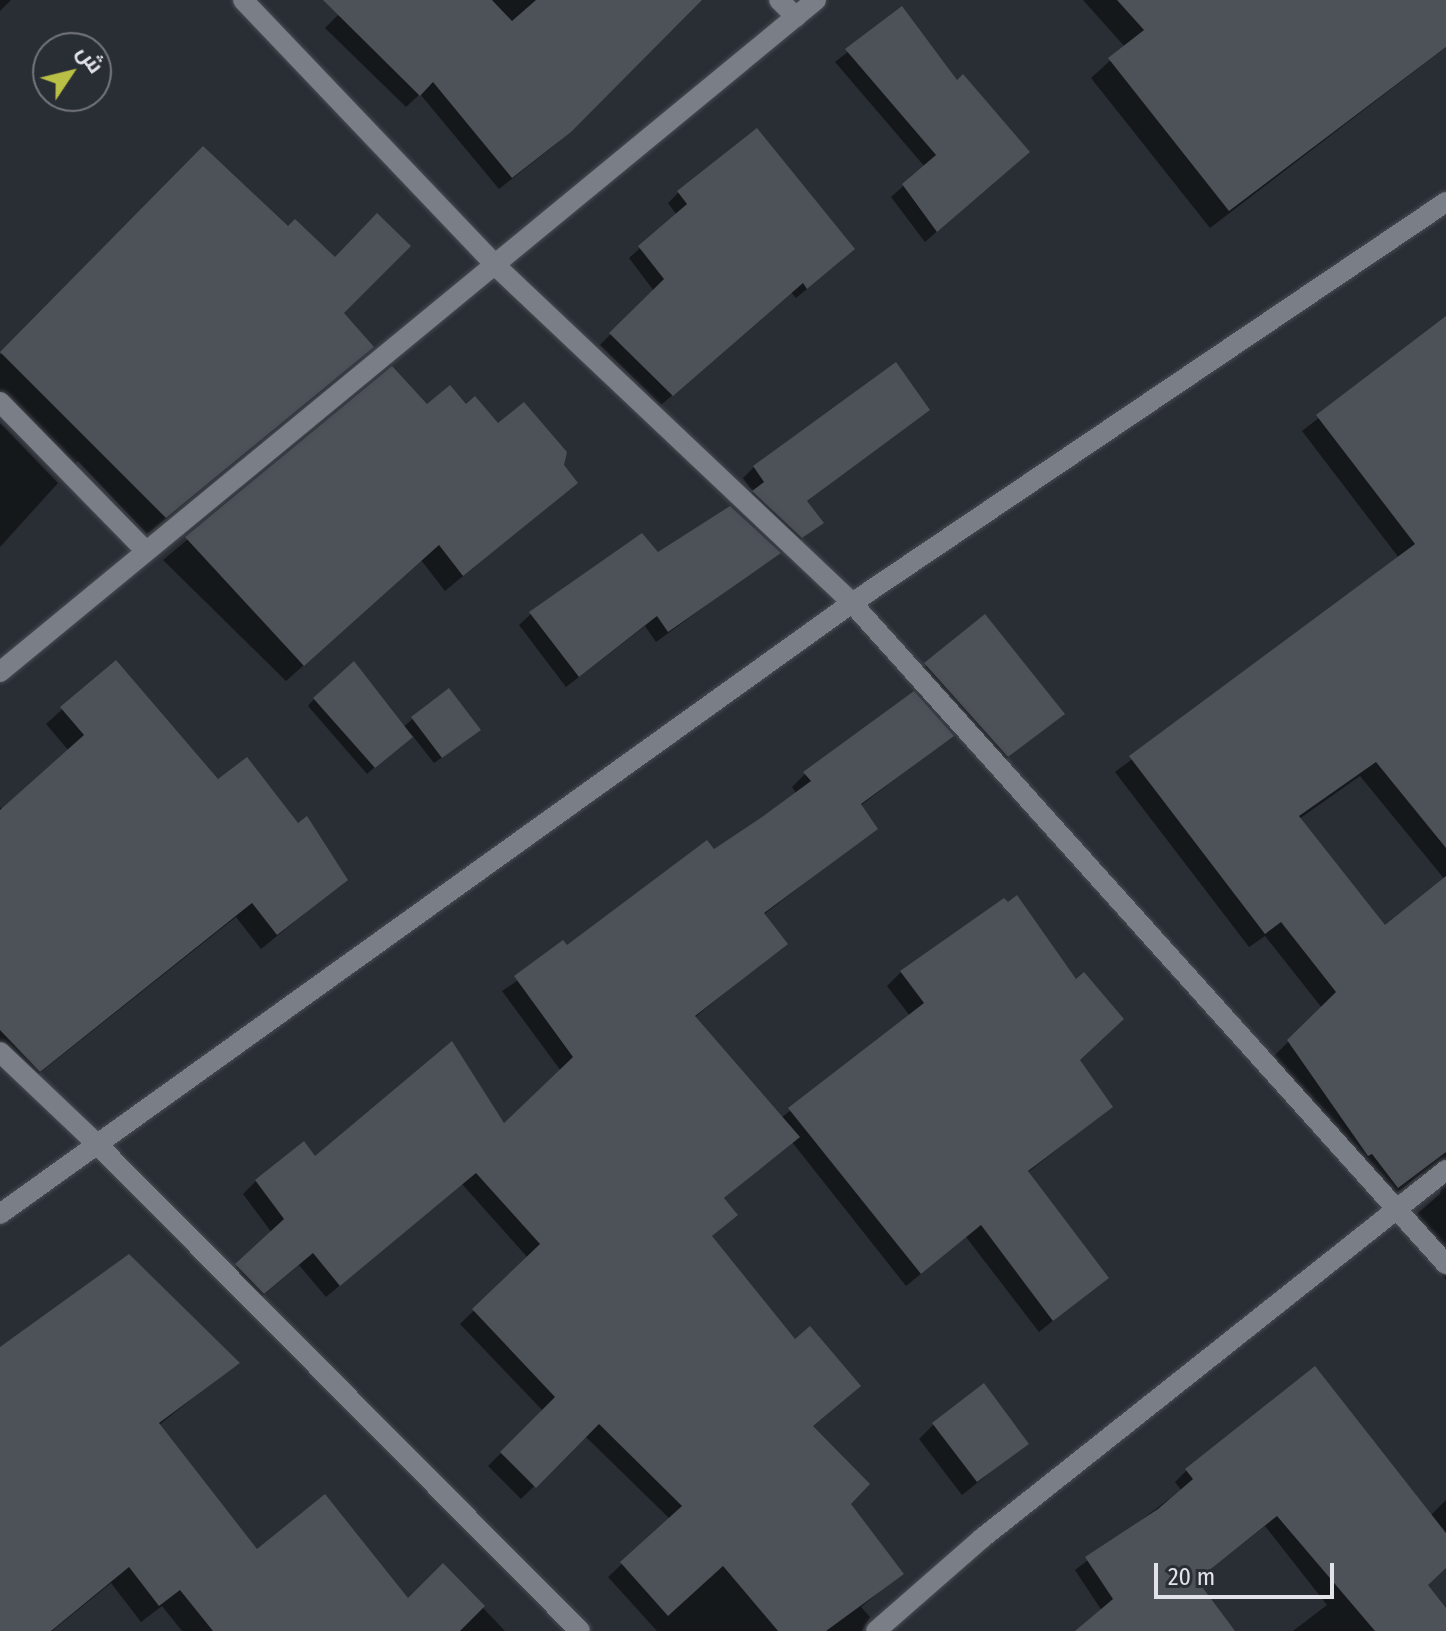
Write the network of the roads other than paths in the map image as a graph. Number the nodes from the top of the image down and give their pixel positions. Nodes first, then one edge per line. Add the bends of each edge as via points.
1 (243, 0) edge
2 (779, 0) edge
3 (816, 0) edge
4 (796, 17) junction
5 (1446, 202) edge
6 (496, 266) junction
7 (0, 402) edge
8 (144, 549) junction
9 (852, 603) junction
10 (0, 672) edge
11 (0, 1052) edge
12 (97, 1144) junction
13 (1446, 1170) edge
14 (1397, 1210) junction
15 (0, 1214) edge
16 (1446, 1264) edge
17 (580, 1631) edge
18 (876, 1631) edge

1 - 6 street
2 - 4 street
3 - 4 street
4 - 6 street
5 - 9 street
6 - 8 street
6 - 9 street
7 - 8 street
8 - 10 street
9 - 12 street
9 - 14 street
11 - 12 street
12 - 15 street
12 - 17 street
13 - 14 street
14 - 16 street
14 - 18 street via 981,1539

